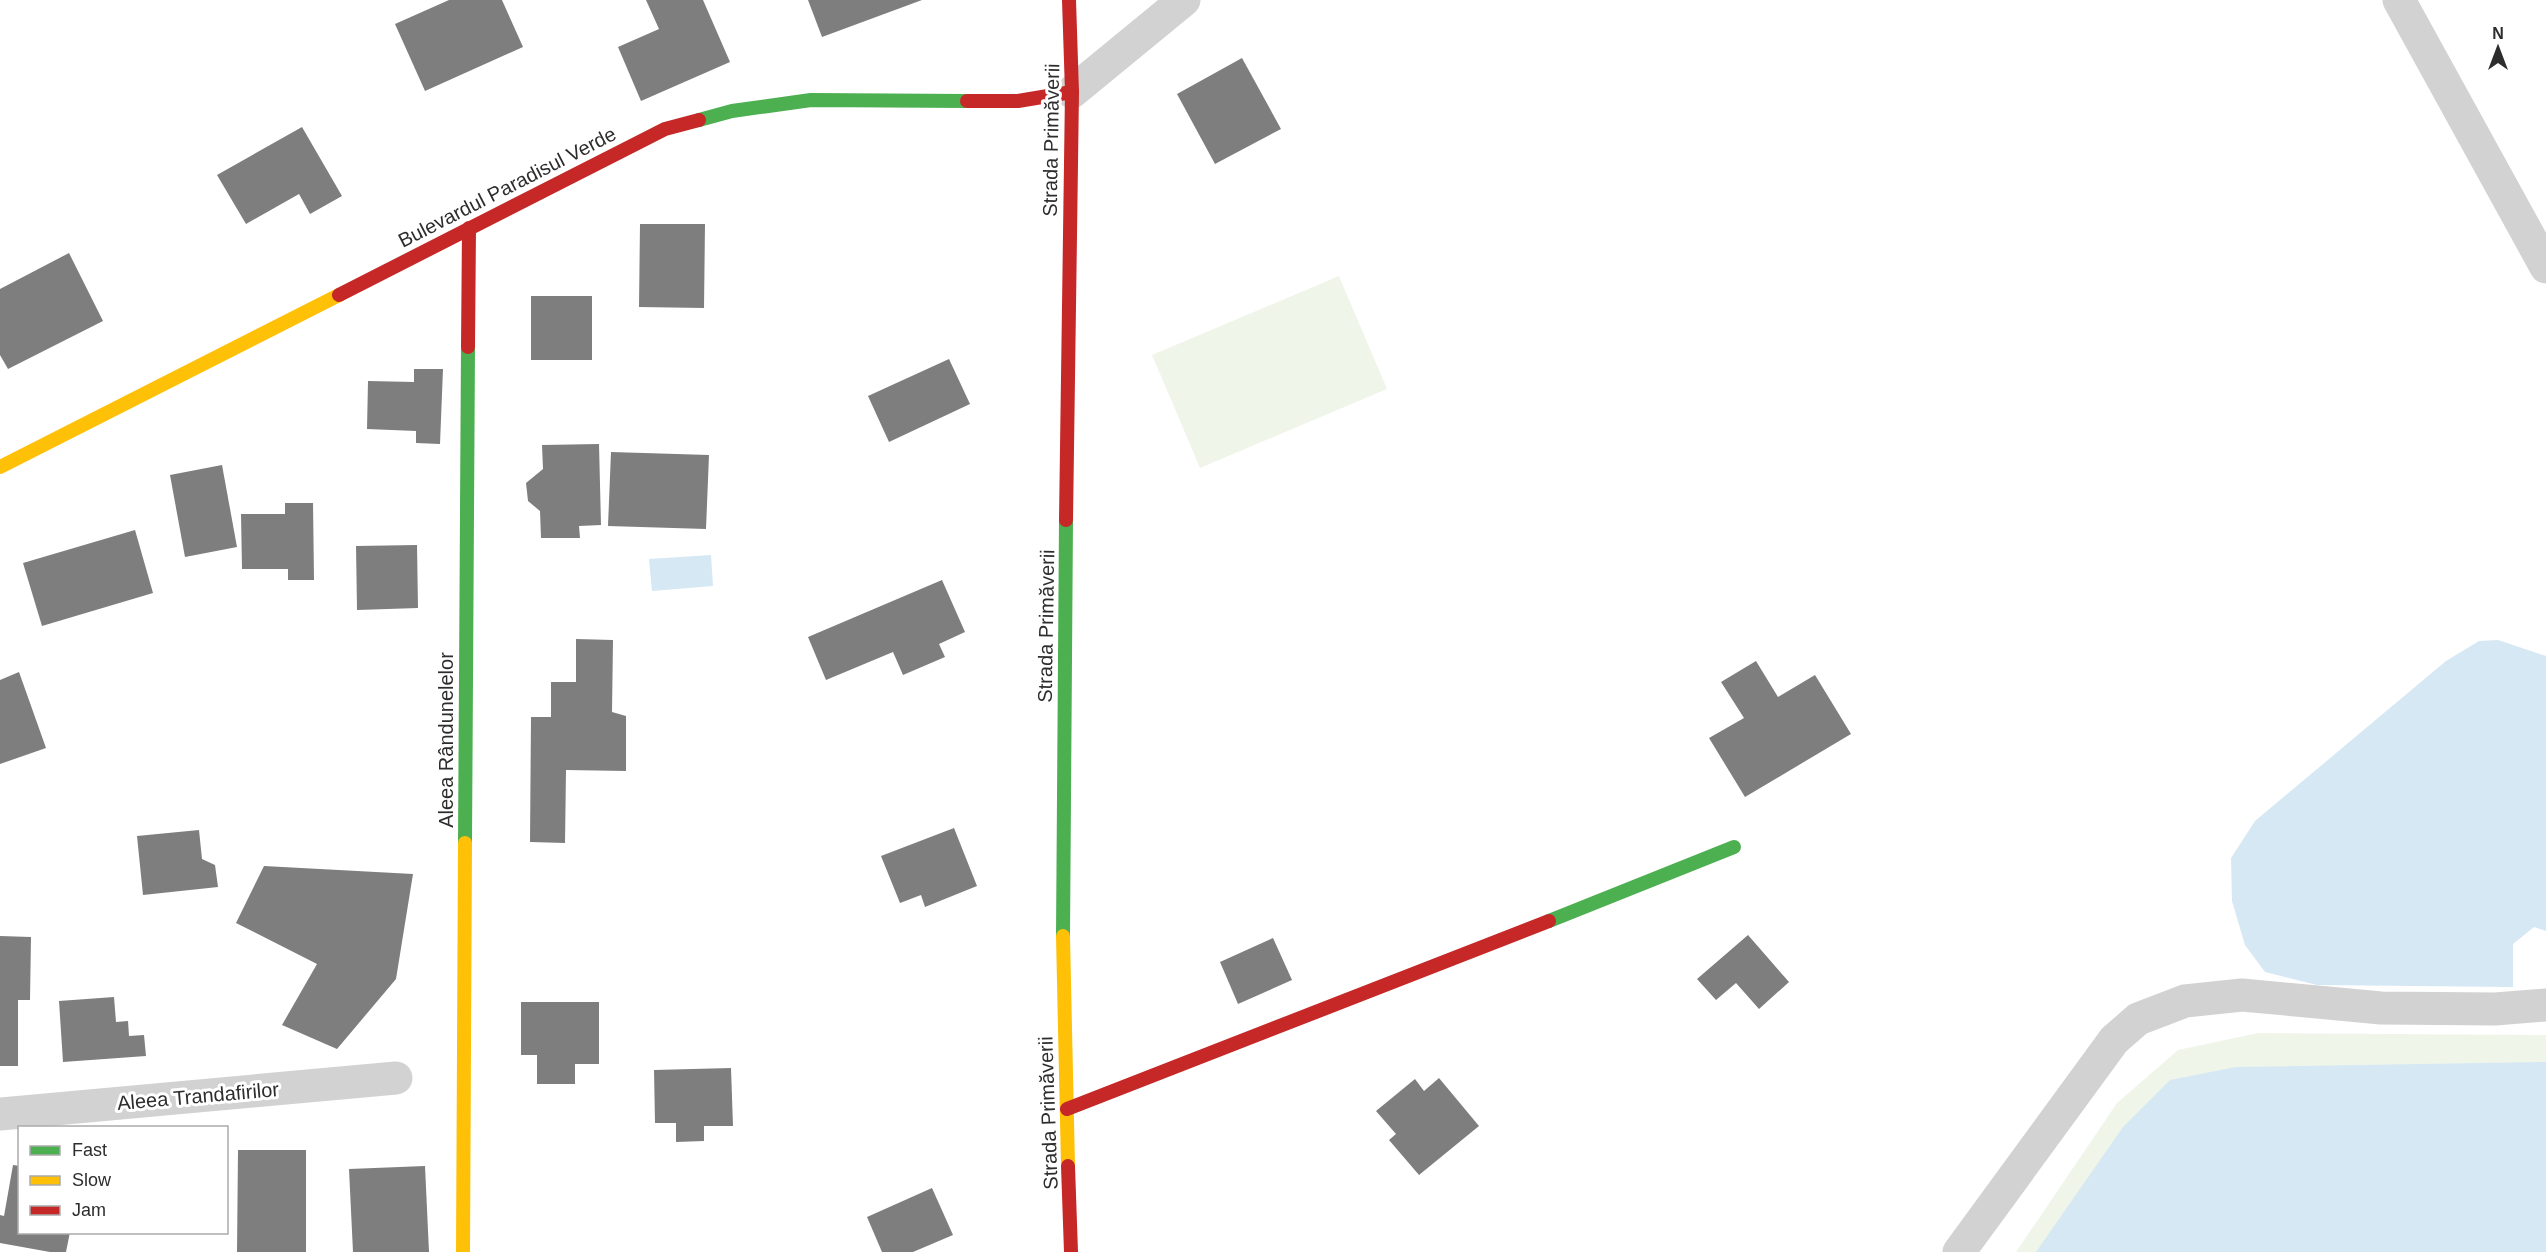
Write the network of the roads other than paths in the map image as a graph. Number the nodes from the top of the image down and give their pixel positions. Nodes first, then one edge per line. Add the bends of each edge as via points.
1 (1070, 0) edge
2 (1184, 0) edge
3 (2399, 0) edge
4 (1072, 92) junction
5 (469, 228) junction
6 (2546, 267) edge
7 (0, 467) edge
8 (1734, 847) dead end
9 (2546, 1005) edge
10 (396, 1078) dead end
11 (1067, 1109) junction
12 (0, 1114) edge
13 (463, 1252) edge
14 (1071, 1252) edge
15 (1959, 1252) edge

1 - 4 street, Strada Primăverii
2 - 4 street
3 - 6 street
4 - 5 street, Bulevardul Paradisul Verde via 1018,101 811,100 732,111 665,129
4 - 11 street, Strada Primăverii via 1064,718
5 - 7 street, Bulevardul Paradisul Verde
5 - 13 street, Aleea Rândunelelor
8 - 11 street
9 - 15 street via 2494,1009 2381,1008 2242,995 2185,1001 2138,1019 2114,1040
10 - 12 street, Aleea Trandafirilor
11 - 14 street, Strada Primăverii

